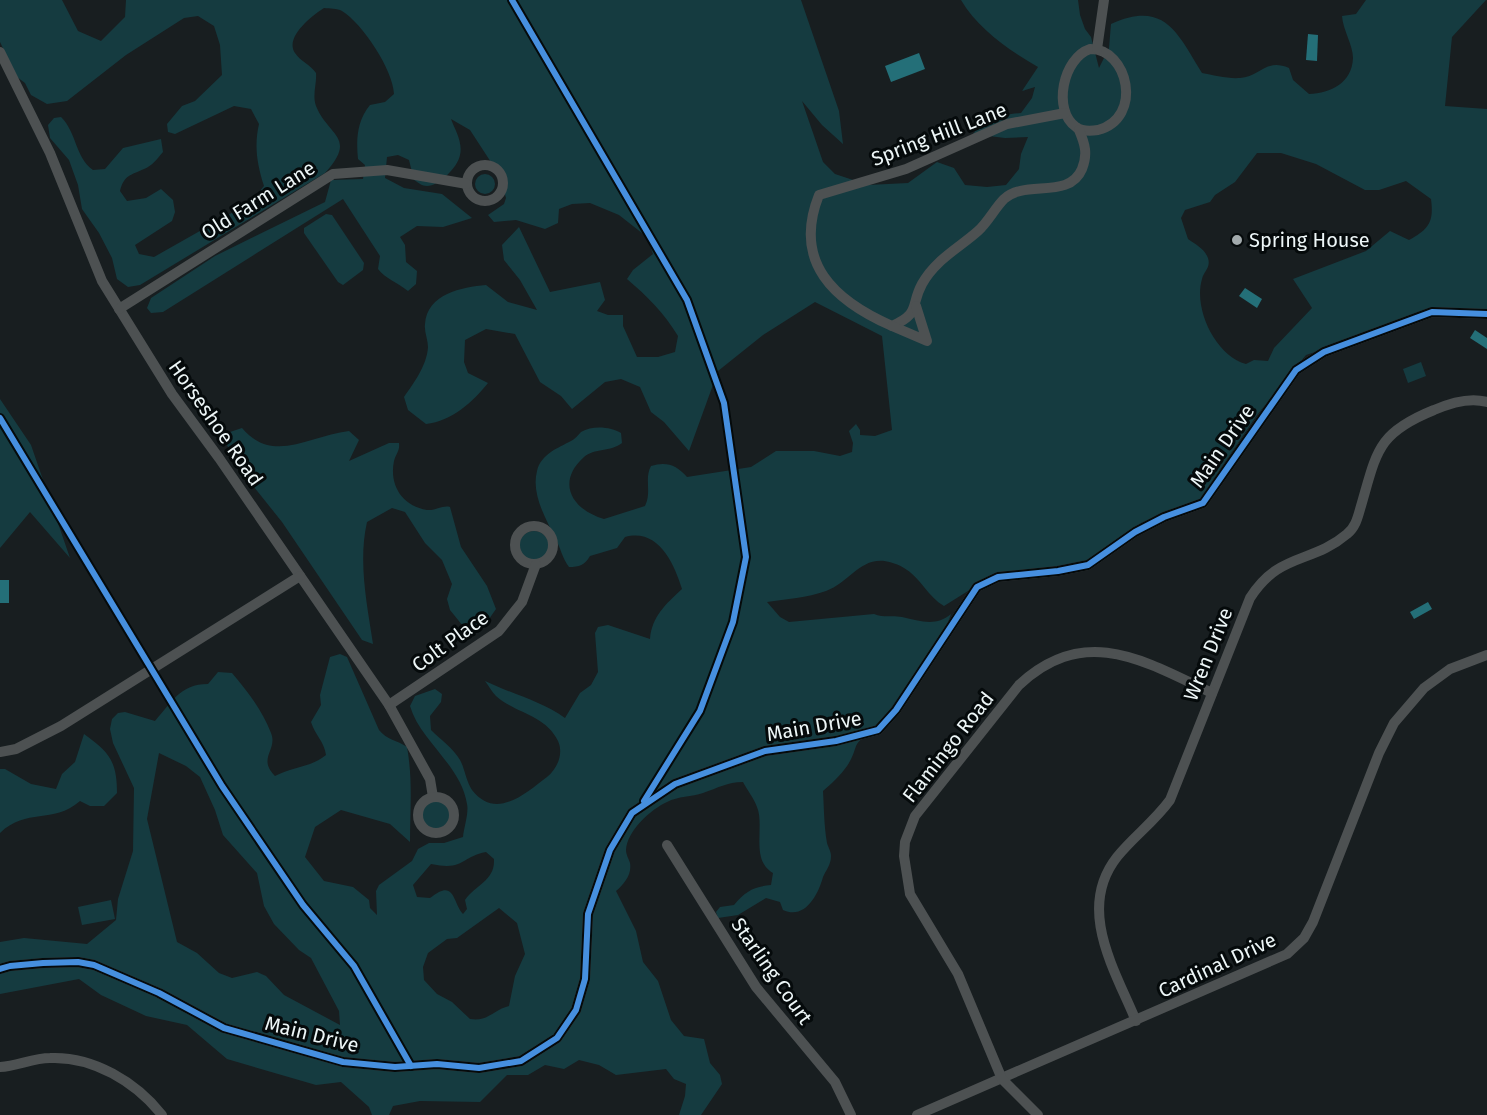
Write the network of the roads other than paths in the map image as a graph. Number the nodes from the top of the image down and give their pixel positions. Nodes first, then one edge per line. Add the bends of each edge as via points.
1 (1104, 0) edge
2 (1097, 49) junction
3 (0, 52) edge
4 (1065, 113) junction
5 (1079, 130) junction
6 (467, 184) dead end
7 (916, 306) junction
8 (119, 309) junction
9 (1487, 315) edge
10 (892, 326) junction
11 (1487, 402) edge
12 (536, 564) dead end
13 (300, 576) junction
14 (1487, 655) edge
15 (1212, 693) junction
16 (389, 705) junction
17 (0, 752) edge
18 (433, 797) dead end
19 (667, 844) dead end
20 (0, 969) edge
21 (1136, 1021) junction
22 (0, 1067) edge
23 (1002, 1079) junction
24 (162, 1115) edge
25 (851, 1115) edge
26 (917, 1115) edge
27 (1038, 1115) edge

1 - 2 street
2 - 4 street via 1083,51 1071,66 1064,92
2 - 5 street via 1116,61 1126,102 1122,116 1111,125
3 - 8 street, Horseshoe Road via 50,153 102,281
4 - 5 street
4 - 10 street, Spring Hill Lane via 1008,124 906,170 819,195 813,210 812,241 824,281 858,309
5 - 7 street via 1086,144 1086,159 1080,173 1070,183 1017,191 1005,198 980,229 932,268 921,286
6 - 8 street, Old Farm Lane via 387,170 333,174
7 - 10 street via 909,316
7 - 10 street, Spring Hill Lane via 927,341
8 - 13 street, Horseshoe Road via 172,394
9 - 20 street, Main Drive via 1432,312 1340,345 1296,370 1203,503 1135,532 1088,565 998,577 977,588 896,710 878,730 836,741 765,751 675,784 638,806 621,827 610,850 588,914 585,979 576,1010 557,1038 521,1061 479,1068 343,1062 224,1028 159,993 94,965 43,963
11 - 15 street, Wren Drive via 1469,400 1443,406 1408,420 1387,436 1377,453 1355,524 1348,533 1331,545 1276,568 1261,580
12 - 16 street, Colt Place via 522,602 499,632
13 - 16 street, Horseshoe Road
13 - 17 street via 62,726 16,749
14 - 21 street, Cardinal Drive via 1450,669 1424,688 1394,723 1313,922 1296,947 1276,960
15 - 21 street, Wren Drive via 1170,800 1157,819 1116,858 1099,896 1101,937
15 - 23 street, Flamingo Road via 1114,653 1092,650 1056,658 1037,668 1019,685 915,816 904,856 910,894 958,975
16 - 18 street, Horseshoe Road via 430,779
19 - 25 street, Starling Court via 756,987 835,1082
21 - 23 street, Cardinal Drive
22 - 24 street via 50,1058 82,1061 128,1083
23 - 26 street, Cardinal Drive
23 - 27 street, Flamingo Road

